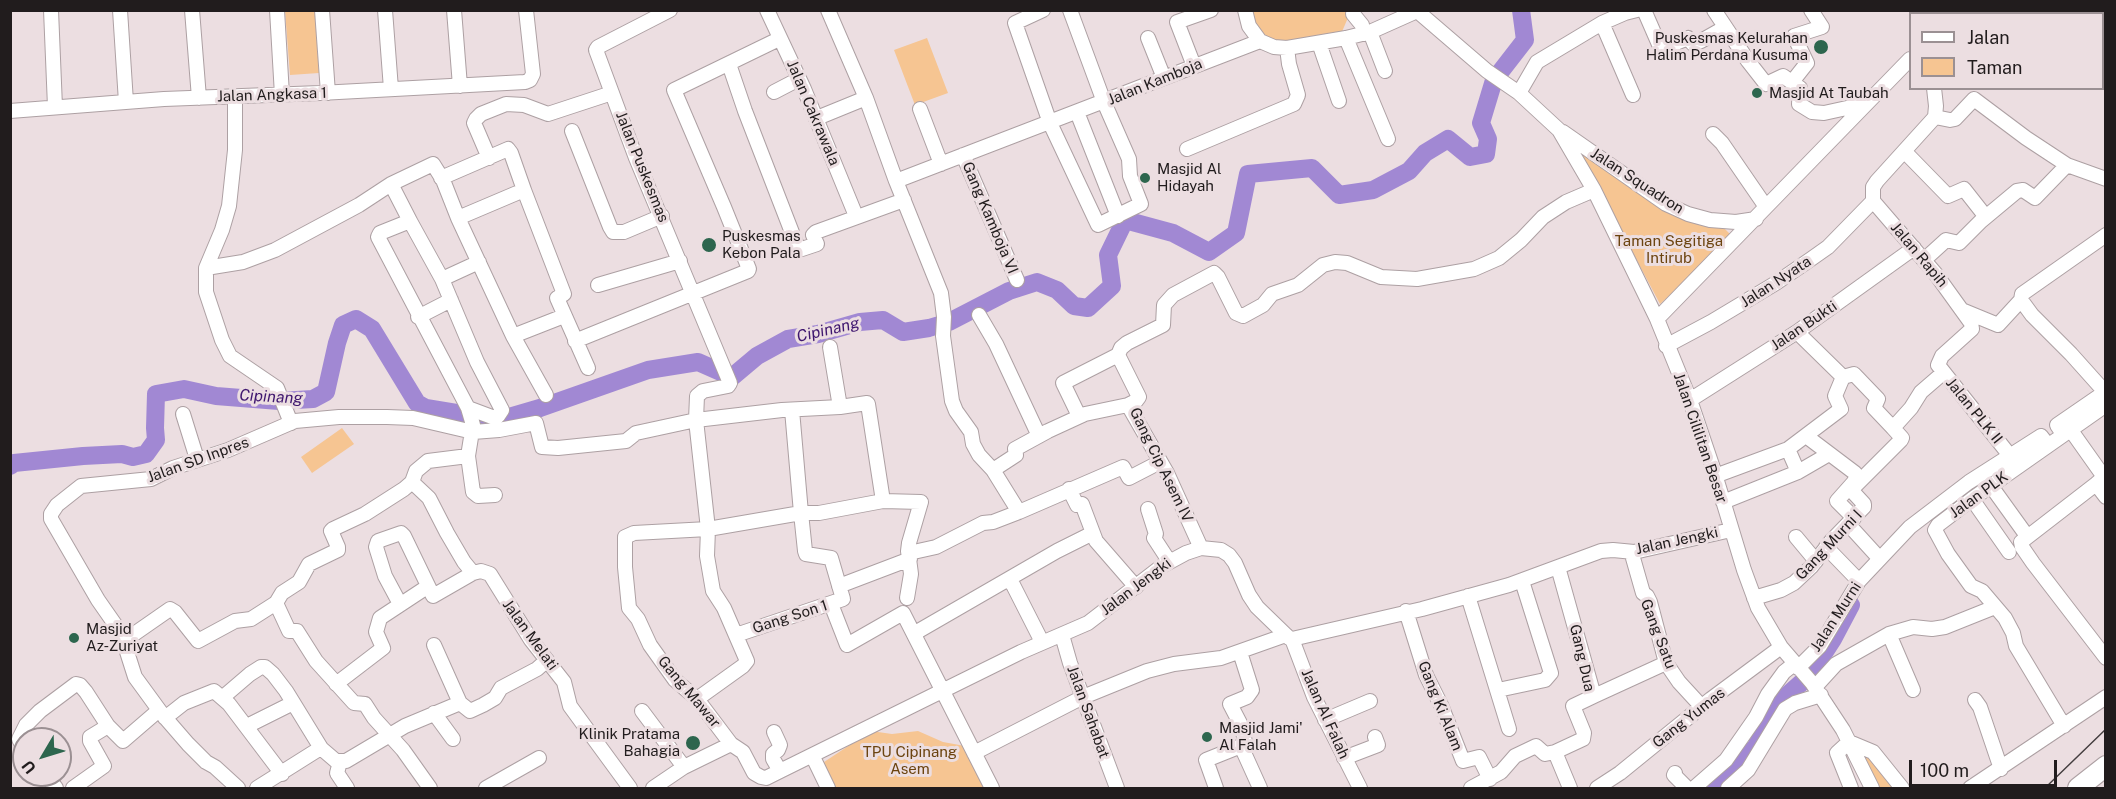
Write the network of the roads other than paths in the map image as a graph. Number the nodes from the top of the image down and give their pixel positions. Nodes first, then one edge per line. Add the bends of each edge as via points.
1 (51, 10) edge
2 (120, 10) edge
3 (192, 10) edge
4 (277, 10) edge
5 (322, 10) edge
6 (385, 10) edge
7 (454, 10) edge
8 (526, 10) edge
9 (670, 10) edge
10 (767, 10) edge
11 (828, 10) edge
12 (1043, 10) edge
13 (1070, 10) edge
14 (1211, 10) edge
15 (1245, 10) edge
16 (1637, 10) edge
17 (1644, 10) edge
18 (1810, 10) edge
19 (1416, 11) edge
20 (1715, 11) edge
21 (1353, 14) dead end
22 (1602, 23) junction
23 (1724, 28) junction
24 (1367, 33) junction
25 (1148, 38) dead end
26 (1346, 38) junction
27 (780, 39) junction
28 (1260, 41) junction
29 (1319, 42) junction
30 (1287, 48) junction
31 (1909, 61) edge
32 (729, 64) junction
33 (1194, 66) junction
34 (1385, 71) dead end
35 (1164, 78) junction
36 (799, 79) junction
37 (1792, 82) junction
38 (460, 86) junction
39 (391, 89) junction
40 (1934, 90) edge
41 (1517, 91) junction
42 (774, 92) dead end
43 (328, 93) junction
44 (612, 93) junction
45 (282, 95) junction
46 (1633, 95) dead end
47 (235, 97) junction
48 (199, 98) junction
49 (866, 98) junction
50 (1339, 101) dead end
51 (126, 102) junction
52 (1104, 102) junction
53 (1865, 104) junction
54 (55, 107) junction
55 (920, 109) dead end
56 (10, 111) edge
57 (1077, 112) junction
58 (1935, 117) junction
59 (817, 118) junction
60 (1050, 123) junction
61 (1559, 130) junction
62 (572, 131) dead end
63 (1713, 134) dead end
64 (1388, 139) dead end
65 (1187, 149) dead end
66 (1905, 152) junction
67 (963, 155) junction
68 (489, 158) junction
69 (941, 164) junction
70 (2067, 165) junction
71 (441, 178) junction
72 (2106, 179) edge
73 (896, 181) junction
74 (391, 184) junction
75 (524, 190) junction
76 (1594, 190) junction
77 (904, 200) junction
78 (1873, 201) junction
79 (1767, 207) junction
80 (662, 216) junction
81 (856, 216) junction
82 (1118, 216) junction
83 (1986, 217) junction
84 (458, 218) junction
85 (1756, 219) junction
86 (411, 220) junction
87 (2106, 236) edge
88 (1914, 248) junction
89 (1924, 260) junction
90 (680, 261) junction
91 (479, 262) junction
92 (206, 268) junction
93 (442, 279) junction
94 (1017, 280) dead end
95 (598, 285) dead end
96 (693, 293) junction
97 (451, 300) junction
98 (2021, 300) junction
99 (1963, 310) junction
100 (980, 315) dead end
101 (564, 316) junction
102 (418, 317) junction
103 (1657, 319) junction
104 (1797, 332) junction
105 (513, 336) junction
106 (575, 341) junction
107 (1666, 346) junction
108 (830, 348) dead end
109 (1118, 355) junction
110 (588, 368) dead end
111 (1943, 373) junction
112 (1843, 376) junction
113 (546, 395) dead end
114 (1690, 399) junction
115 (2104, 399) edge
116 (1128, 405) junction
117 (840, 407) junction
118 (469, 409) junction
119 (792, 410) junction
120 (183, 414) dead end
121 (1079, 416) junction
122 (290, 420) junction
123 (696, 420) junction
124 (473, 428) junction
125 (1893, 428) junction
126 (2062, 430) junction
127 (1039, 436) junction
128 (1806, 436) junction
129 (1788, 449) junction
130 (1829, 454) junction
131 (468, 456) junction
132 (197, 459) junction
133 (2014, 460) junction
134 (1160, 462) junction
135 (993, 470) junction
136 (1798, 472) junction
137 (1715, 476) junction
138 (412, 482) junction
139 (2096, 484) junction
140 (1991, 486) junction
141 (1069, 489) junction
142 (1973, 491) junction
143 (495, 495) dead end
144 (2106, 497) edge
145 (883, 501) junction
146 (1724, 502) junction
147 (1148, 509) dead end
148 (1019, 512) junction
149 (801, 513) junction
150 (1851, 521) junction
151 (1930, 523) junction
152 (708, 529) junction
153 (1731, 530) junction
154 (1093, 533) junction
155 (1796, 537) dead end
156 (2024, 538) junction
157 (1826, 547) junction
158 (1201, 548) junction
159 (1634, 552) junction
160 (2009, 552) dead end
161 (909, 556) junction
162 (1879, 558) junction
163 (1169, 561) junction
164 (1816, 561) junction
165 (1558, 567) junction
166 (480, 572) junction
167 (1010, 579) junction
168 (1522, 581) junction
169 (1859, 581) junction
170 (427, 587) junction
171 (1136, 587) junction
172 (838, 596) junction
173 (1468, 596) junction
174 (907, 598) dead end
175 (1754, 598) junction
176 (276, 603) junction
177 (400, 604) junction
178 (1995, 607) junction
179 (1406, 611) junction
180 (915, 633) junction
181 (1889, 634) junction
182 (736, 635) junction
183 (1062, 635) junction
184 (1289, 637) junction
185 (124, 641) junction
186 (1042, 642) junction
187 (434, 645) dead end
188 (1781, 647) junction
189 (1240, 652) junction
190 (2106, 658) edge
191 (547, 660) junction
192 (1666, 663) junction
193 (1797, 667) junction
194 (336, 684) junction
195 (1816, 688) junction
196 (1498, 690) junction
197 (1913, 690) dead end
198 (942, 692) junction
199 (1594, 696) junction
200 (1083, 697) junction
201 (2106, 697) edge
202 (222, 698) junction
203 (697, 699) junction
204 (1975, 700) dead end
205 (1370, 701) dead end
206 (293, 703) junction
207 (460, 703) junction
208 (1702, 707) junction
209 (642, 711) dead end
210 (434, 712) junction
211 (162, 714) junction
212 (1325, 720) junction
213 (108, 726) junction
214 (247, 726) junction
215 (2064, 726) junction
216 (25, 727) edge
217 (1509, 729) dead end
218 (774, 732) dead end
219 (391, 735) junction
220 (453, 739) dead end
221 (1849, 742) junction
222 (731, 744) junction
223 (1243, 746) junction
224 (1380, 746) dead end
225 (321, 748) junction
226 (1555, 752) junction
227 (974, 753) junction
228 (813, 757) junction
229 (539, 758) dead end
230 (1344, 758) junction
231 (340, 762) junction
232 (2106, 766) edge
233 (684, 767) junction
234 (2001, 769) junction
235 (780, 771) junction
236 (1675, 773) dead end
237 (282, 774) junction
238 (1490, 778) junction
239 (767, 783) edge
240 (262, 788) edge
241 (73, 789) edge
242 (238, 789) edge
243 (347, 789) edge
244 (430, 789) edge
245 (486, 789) edge
246 (630, 789) edge
247 (653, 789) edge
248 (828, 789) edge
249 (992, 789) edge
250 (1117, 789) edge
251 (1216, 789) edge
252 (1260, 789) edge
253 (1360, 789) edge
254 (1471, 789) edge
255 (1570, 789) edge
256 (1597, 789) edge
257 (1687, 789) edge
258 (1694, 789) edge
259 (1728, 789) edge
260 (1851, 789) edge
261 (1872, 789) edge
262 (1902, 789) edge
263 (1970, 789) edge
264 (2078, 789) edge

1 - 54 street
2 - 51 street
3 - 48 street
4 - 45 street
5 - 43 street
6 - 39 street
7 - 38 street
8 - 38 street, Jalan Angkasa 1 via 532,78 525,82
9 - 44 street, Jalan Puskesmas via 598,47
10 - 27 street, Jalan Cakrawala
11 - 49 street
12 - 60 street via 1015,23
13 - 52 street
14 - 33 street via 1177,22
15 - 28 street via 1249,26
16 - 22 street
17 - 23 street via 1661,49 1688,38 1693,44
18 - 37 street via 1822,27 1794,36 1807,63
19 - 24 street
19 - 41 street, Jalan Cililitan Besar
20 - 23 street
21 - 24 street
22 - 41 street via 1537,62
22 - 46 street
23 - 37 street via 1766,84 1783,76
24 - 26 street
24 - 34 street
25 - 35 street
26 - 29 street
26 - 64 street
27 - 32 street
27 - 36 street, Jalan Cakrawala
28 - 30 street
28 - 33 street, Jalan Kamboja
29 - 30 street
29 - 50 street
30 - 65 street via 1296,101
31 - 53 street
32 - 81 street via 798,248 817,244 814,233
32 - 96 street via 674,92 749,270
33 - 35 street, Jalan Kamboja
35 - 52 street, Jalan Kamboja
36 - 42 street
36 - 59 street, Jalan Cakrawala
37 - 53 street via 1800,88 1798,104 1812,112
38 - 39 street, Jalan Angkasa 1
39 - 43 street, Jalan Angkasa 1
40 - 58 street
41 - 61 street, Jalan Cililitan Besar
43 - 45 street, Jalan Angkasa 1
44 - 68 street via 548,114 524,105 506,104 481,114 474,123
44 - 80 street, Jalan Puskesmas
45 - 47 street, Jalan Angkasa 1
47 - 48 street, Jalan Angkasa 1
47 - 92 street via 229,206
48 - 51 street, Jalan Angkasa 1
49 - 59 street
49 - 73 street
51 - 54 street, Jalan Angkasa 1
52 - 57 street, Jalan Kamboja
52 - 82 street via 1129,159 1130,176 1141,204
53 - 79 street
54 - 56 street, Jalan Angkasa 1
55 - 69 street
57 - 60 street, Jalan Kamboja
57 - 82 street
58 - 66 street
58 - 70 street via 1955,119 1974,99
59 - 81 street, Jalan Cakrawala
60 - 67 street, Jalan Kamboja
60 - 82 street via 1098,225
61 - 76 street, Jalan Cililitan Besar
61 - 85 street, Jalan Squadron via 1666,204 1688,214 1736,222
62 - 80 street via 613,232 618,234
63 - 79 street
66 - 78 street via 1873,187
66 - 83 street via 1948,196 1964,189
67 - 69 street, Jalan Kamboja
67 - 94 street, Gang Kamboja VI
68 - 71 street
68 - 75 street via 509,150
69 - 73 street, Jalan Kamboja
70 - 72 street
70 - 83 street via 2035,198 2019,190
71 - 74 street via 433,164
71 - 84 street
73 - 77 street
74 - 86 street
74 - 92 street via 275,250 243,262
75 - 84 street
75 - 101 street via 564,294 557,298
76 - 103 street, Jalan Cililitan Besar
76 - 109 street via 1543,217 1499,258 1474,269 1417,279 1381,276 1335,262 1323,265 1301,284 1278,291 1243,316 1236,314 1214,273 1173,295 1164,305 1163,325 1127,343
77 - 81 street
77 - 135 street via 941,293 952,401 971,432 979,455
78 - 88 street, Jalan Rapih
78 - 107 street, Jalan Nyata via 1811,259
79 - 85 street
80 - 90 street, Jalan Puskesmas
83 - 89 street via 1959,243 1946,240
84 - 91 street
85 - 103 street
86 - 93 street
86 - 102 street via 378,237
87 - 98 street via 2022,294
88 - 89 street, Jalan Rapih
88 - 104 street, Jalan Bukti
89 - 99 street, Jalan Rapih
90 - 95 street
90 - 96 street, Jalan Puskesmas
91 - 93 street
91 - 105 street
92 - 122 street via 206,292 230,356 271,382
93 - 97 street
96 - 106 street
96 - 123 street, Jalan Puskesmas via 730,382 697,396
97 - 102 street
97 - 118 street via 502,411 492,417
98 - 99 street via 1998,325
98 - 115 street via 2071,354
99 - 111 street, Jalan PLK II via 1972,327 1939,359
100 - 127 street
101 - 105 street
101 - 106 street
102 - 118 street
103 - 107 street, Jalan Cililitan Besar
104 - 112 street
104 - 114 street, Jalan Bukti
105 - 113 street
106 - 110 street
107 - 114 street, Jalan Cililitan Besar
108 - 117 street
109 - 116 street, Gang Cip Asem IV via 1139,397
109 - 121 street via 1063,383
111 - 125 street via 1921,392
111 - 133 street, Jalan PLK II
112 - 125 street via 1854,374 1878,399 1874,408
112 - 128 street via 1835,396 1840,409
114 - 137 street, Jalan Cililitan Besar
115 - 126 street, Jalan PLK
116 - 121 street
116 - 134 street, Gang Cip Asem IV
117 - 119 street
117 - 145 street via 868,404
118 - 124 street
119 - 123 street
119 - 149 street
120 - 132 street
121 - 127 street
122 - 124 street, Jalan SD Inpres via 412,418
122 - 132 street, Jalan SD Inpres via 228,450
123 - 124 street, Jalan SD Inpres via 636,433 626,441 558,448 542,446 536,423 499,430
123 - 152 street
124 - 131 street
125 - 150 street, Gang Murni I via 1902,438 1852,490 1865,505
126 - 133 street, Jalan PLK
126 - 139 street via 2104,477
127 - 135 street via 1015,449 1016,455
128 - 129 street
128 - 130 street
129 - 136 street
129 - 137 street
130 - 136 street
130 - 150 street via 1856,477 1837,501
131 - 138 street via 428,461 416,471
131 - 143 street via 473,492 478,496
132 - 185 street, Jalan SD Inpres via 151,479 81,486 51,514 71,556
133 - 140 street, Jalan PLK
133 - 142 street, Jalan PLK
134 - 141 street, Gang Son 1 via 1129,478 1123,467
134 - 158 street, Gang Cip Asem IV
135 - 148 street
136 - 146 street
137 - 146 street, Jalan Cililitan Besar
138 - 166 street, Jalan Melati via 429,498 464,562
138 - 176 street via 365,514 332,530 338,550 309,564 299,582 282,593
139 - 144 street
139 - 156 street
140 - 142 street, Jalan PLK
140 - 156 street
141 - 148 street, Gang Son 1
141 - 154 street via 1077,505 1082,504
142 - 151 street, Jalan PLK via 1938,525
142 - 160 street
145 - 149 street
145 - 161 street via 921,502
146 - 153 street, Jalan Cililitan Besar
147 - 163 street via 1154,538
148 - 161 street, Gang Son 1 via 983,523
149 - 152 street
149 - 172 street via 805,551 829,556
150 - 157 street, Gang Murni I
150 - 162 street
151 - 162 street, Jalan Murni
151 - 178 street, Jalan PLK via 1971,586 1982,591
152 - 182 street via 707,556 713,591
152 - 203 street, Gang Mawar via 634,532 624,540 629,608 675,680
153 - 159 street, Jalan Jengki
153 - 175 street, Jalan Cililitan Besar
154 - 167 street
154 - 171 street
155 - 164 street
156 - 190 street via 2022,547
157 - 164 street, Gang Murni I
157 - 169 street
158 - 163 street, Jalan Jengki
158 - 184 street via 1229,555 1253,601
159 - 165 street, Jalan Jengki via 1601,551
159 - 192 street, Gang Satu
161 - 172 street, Gang Son 1
161 - 174 street
162 - 169 street, Jalan Murni
163 - 171 street, Jalan Jengki
164 - 175 street, Gang Murni I via 1794,583
165 - 168 street, Jalan Jengki
165 - 199 street, Gang Dua
166 - 170 street via 435,596
166 - 191 street, Jalan Melati via 493,578
167 - 180 street
167 - 186 street
168 - 173 street, Jalan Jengki
168 - 196 street via 1551,673 1545,680
169 - 193 street, Jalan Murni via 1820,646
170 - 177 street
170 - 177 street via 404,535 378,541 383,572
171 - 183 street, Jalan Jengki via 1089,622
172 - 180 street via 845,645 903,613
172 - 182 street, Gang Son 1
173 - 179 street, Jalan Jengki
173 - 196 street
175 - 188 street, Jalan Cililitan Besar
176 - 185 street via 251,619 235,621 198,641 170,609
176 - 194 street via 289,631 296,630
177 - 194 street via 377,623 376,632 383,648
178 - 181 street via 1945,627 1912,627
178 - 215 street, Jalan PLK
179 - 184 street, Jalan Jengki
179 - 238 street, Gang Ki Alam via 1426,675 1462,761 1479,757
180 - 198 street
181 - 195 street via 1836,664
181 - 197 street
182 - 203 street via 746,664
183 - 186 street, Jalan Jengki
183 - 200 street, Jalan Sahabat
184 - 189 street, Jalan Jengki
184 - 212 street, Jalan Al Falah
185 - 211 street, Jalan SD Inpres via 135,677
186 - 198 street, Jalan Jengki
187 - 207 street
188 - 193 street, Jalan Cililitan Besar
188 - 208 street, Gang Yumas
189 - 200 street, Jalan Jengki via 1147,671
189 - 223 street via 1252,690 1247,697 1230,704 1242,727
191 - 207 street via 501,688 495,698 483,705 470,711
191 - 246 street, Jalan Melati via 564,682 570,706
192 - 199 street
192 - 208 street, Gang Satu
193 - 195 street, Jalan Cililitan Besar
193 - 258 street, Jalan Murni via 1784,672 1726,760
194 - 219 street via 355,704 364,704
195 - 221 street, Jalan Cililitan Besar
195 - 259 street via 1785,709 1748,770
196 - 217 street
198 - 227 street
198 - 228 street, Jalan Jengki
199 - 226 street, Gang Dua via 1573,706 1583,739
200 - 227 street, Jalan Jengki
200 - 250 street, Jalan Sahabat
201 - 215 street
202 - 206 street via 250,674 265,667
202 - 211 street via 214,692 207,693
202 - 214 street
203 - 222 street, Gang Mawar
204 - 234 street
205 - 212 street
206 - 214 street
206 - 225 street
207 - 210 street
208 - 256 street, Gang Yumas
209 - 233 street
210 - 219 street
210 - 220 street
211 - 213 street via 123,741
211 - 242 street, Jalan SD Inpres via 206,762
212 - 230 street, Jalan Al Falah
213 - 216 street via 86,692 76,684
213 - 241 street via 89,738 104,766
214 - 237 street
215 - 234 street
218 - 235 street via 780,745 773,759
219 - 231 street
219 - 244 street
221 - 260 street via 1837,753
221 - 261 street, Jalan Cililitan Besar
221 - 262 street via 1873,752
222 - 233 street
222 - 239 street, Jalan Jengki via 743,752 754,773
223 - 251 street via 1206,760
223 - 252 street
224 - 230 street
225 - 231 street
225 - 237 street
226 - 238 street via 1545,754 1536,746 1514,757
226 - 255 street
227 - 249 street
228 - 235 street, Jalan Jengki
228 - 248 street
229 - 245 street
230 - 253 street, Jalan Al Falah
231 - 243 street via 338,773
232 - 264 highway
233 - 247 street
234 - 263 street
235 - 239 street, Jalan Jengki
236 - 257 street
237 - 240 street
238 - 254 street

